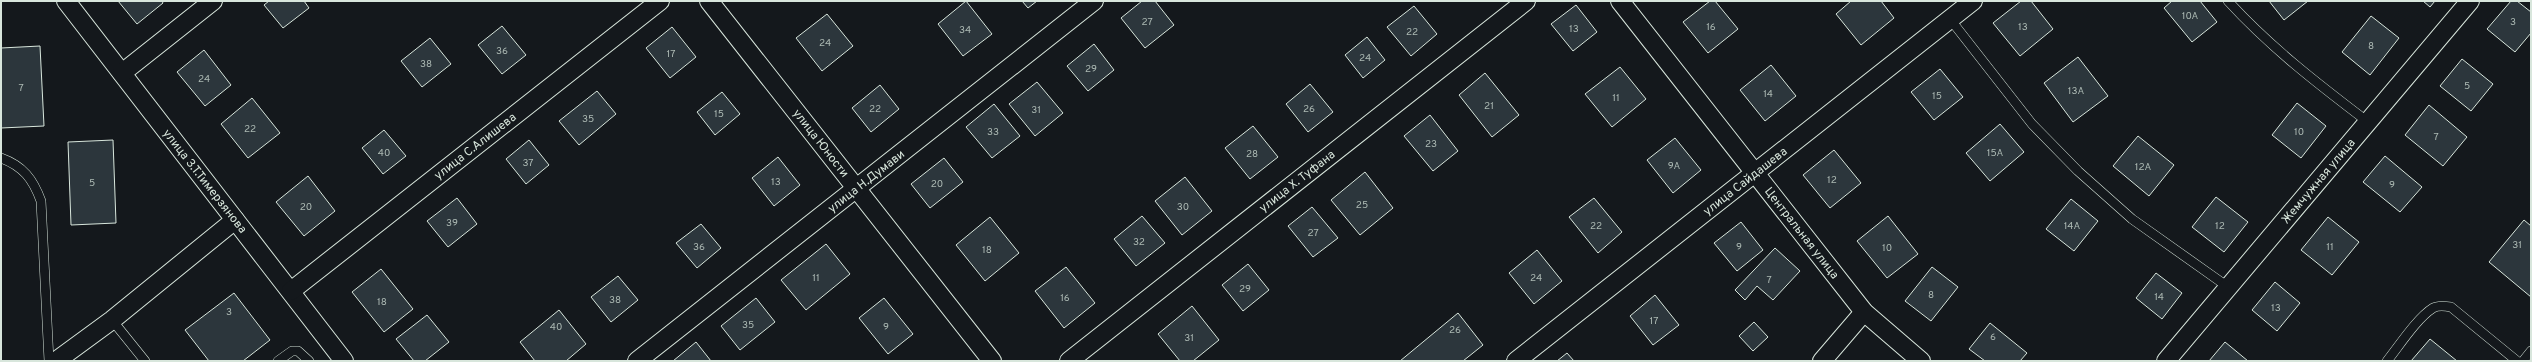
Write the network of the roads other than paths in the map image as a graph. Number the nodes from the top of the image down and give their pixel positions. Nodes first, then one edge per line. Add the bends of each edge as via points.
1 (66, 1) edge
2 (213, 1) edge
3 (660, 1) edge
4 (710, 1) edge
5 (1094, 1) edge
6 (1526, 1) edge
7 (1620, 1) edge
8 (1973, 1) edge
9 (2228, 1) edge
10 (2470, 1) edge
11 (1950, 19) junction
12 (122, 73) junction
13 (2368, 122) junction
14 (1, 158) edge
15 (1755, 173) junction
16 (856, 188) junction
17 (235, 220) junction
18 (2228, 287) junction
19 (291, 291) junction
20 (1864, 312) junction
21 (112, 320) junction
22 (2531, 352) edge
23 (49, 361) edge
24 (56, 361) edge
25 (145, 361) edge
26 (278, 361) edge
27 (309, 361) edge
28 (344, 361) edge
29 (637, 361) edge
30 (992, 361) edge
31 (1069, 361) edge
32 (1516, 361) edge
33 (1822, 361) edge
34 (1921, 361) edge
35 (2166, 361) edge
36 (2387, 361) edge
37 (2517, 361) edge
38 (2523, 361) edge

1 - 12 street, улица З.Т.Тимерзянова
2 - 12 street
3 - 19 street, улица С.Алишева
4 - 16 street, улица Юности
5 - 16 street, улица Н.Думави
6 - 31 street, улица Х. Туфана
7 - 15 street, Центральная улица
8 - 11 street, улица Сайдашева
9 - 13 lane via 2248,23 2302,72
10 - 13 street, Жемчужная улица
11 - 15 street, улица Сайдашева
11 - 18 lane via 2032,124 2078,171 2132,219
12 - 17 street, улица З.Т.Тимерзянова
13 - 18 street, Жемчужная улица
14 - 23 lane via 13,162 26,172 35,184 41,201
15 - 20 street, Центральная улица
15 - 32 street, улица Сайдашева
16 - 29 street, улица Н.Думави
16 - 30 street, улица Юности
17 - 19 street, улица З.Т.Тимерзянова
17 - 21 street
18 - 35 street, Жемчужная улица
19 - 28 street, улица З.Т.Тимерзянова
20 - 33 street
20 - 34 street, Центральная улица
21 - 24 street
21 - 25 lane
22 - 38 lane
26 - 27 lane via 292,351 298,351
36 - 37 lane via 2425,315 2433,308 2441,306 2451,307

